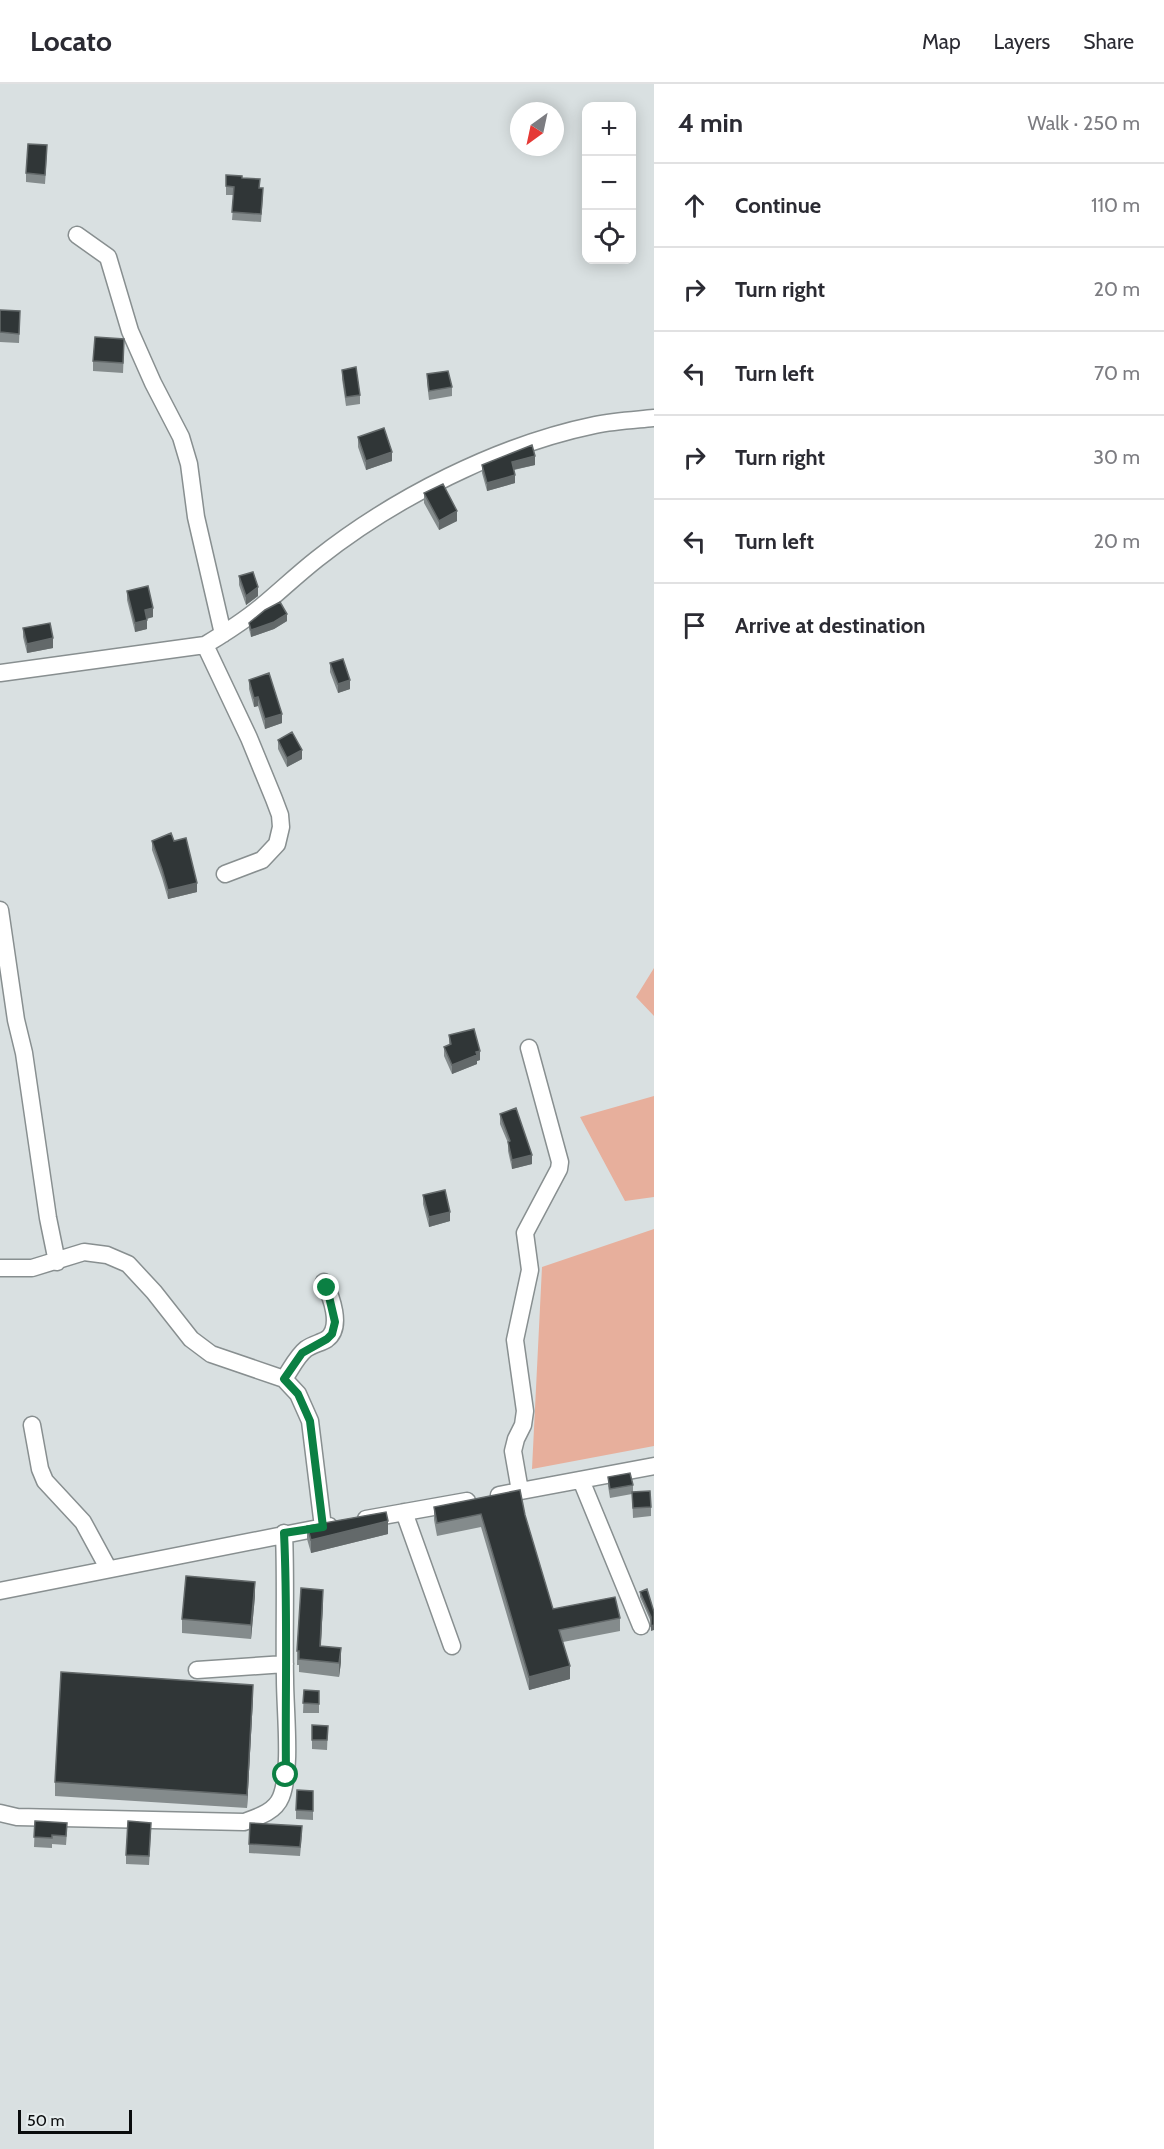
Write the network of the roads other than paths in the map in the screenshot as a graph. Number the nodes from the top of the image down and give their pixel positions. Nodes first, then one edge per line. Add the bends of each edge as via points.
1 (77, 235) dead end
2 (654, 418) edge
3 (223, 634) junction
4 (205, 645) junction
5 (0, 673) edge
6 (225, 874) dead end
7 (0, 910) edge
8 (529, 1048) dead end
9 (57, 1262) junction
10 (0, 1268) edge
11 (324, 1282) dead end
12 (284, 1379) junction
13 (32, 1425) dead end
14 (654, 1466) edge
15 (581, 1480) junction
16 (520, 1491) junction
17 (404, 1512) junction
18 (323, 1527) junction
19 (284, 1533) junction
20 (108, 1568) junction
21 (0, 1591) edge
22 (641, 1626) dead end
23 (453, 1646) dead end
24 (285, 1664) junction
25 (197, 1670) dead end
26 (0, 1813) edge

1 - 3 street via 108,257 130,331 181,437
2 - 3 street via 595,425 527,444 423,491 364,524
3 - 4 street
4 - 5 street
4 - 6 street via 280,815 277,844 262,860
7 - 9 street
8 - 16 street via 560,1162 525,1233 530,1270 515,1340 525,1411 524,1425 513,1451
9 - 10 street via 32,1268
9 - 12 street via 84,1252 107,1255 128,1264 191,1339 230,1362
11 - 12 street via 335,1328 327,1339 302,1353
12 - 18 street via 298,1394 310,1421
13 - 20 street via 45,1480 83,1522
14 - 15 street
15 - 16 street
15 - 22 street
16 - 17 street
17 - 18 street
17 - 23 street
18 - 19 street
19 - 20 street
19 - 24 street
20 - 21 street
24 - 25 street
24 - 26 street via 286,1775 280,1800 269,1812 244,1822 17,1817

